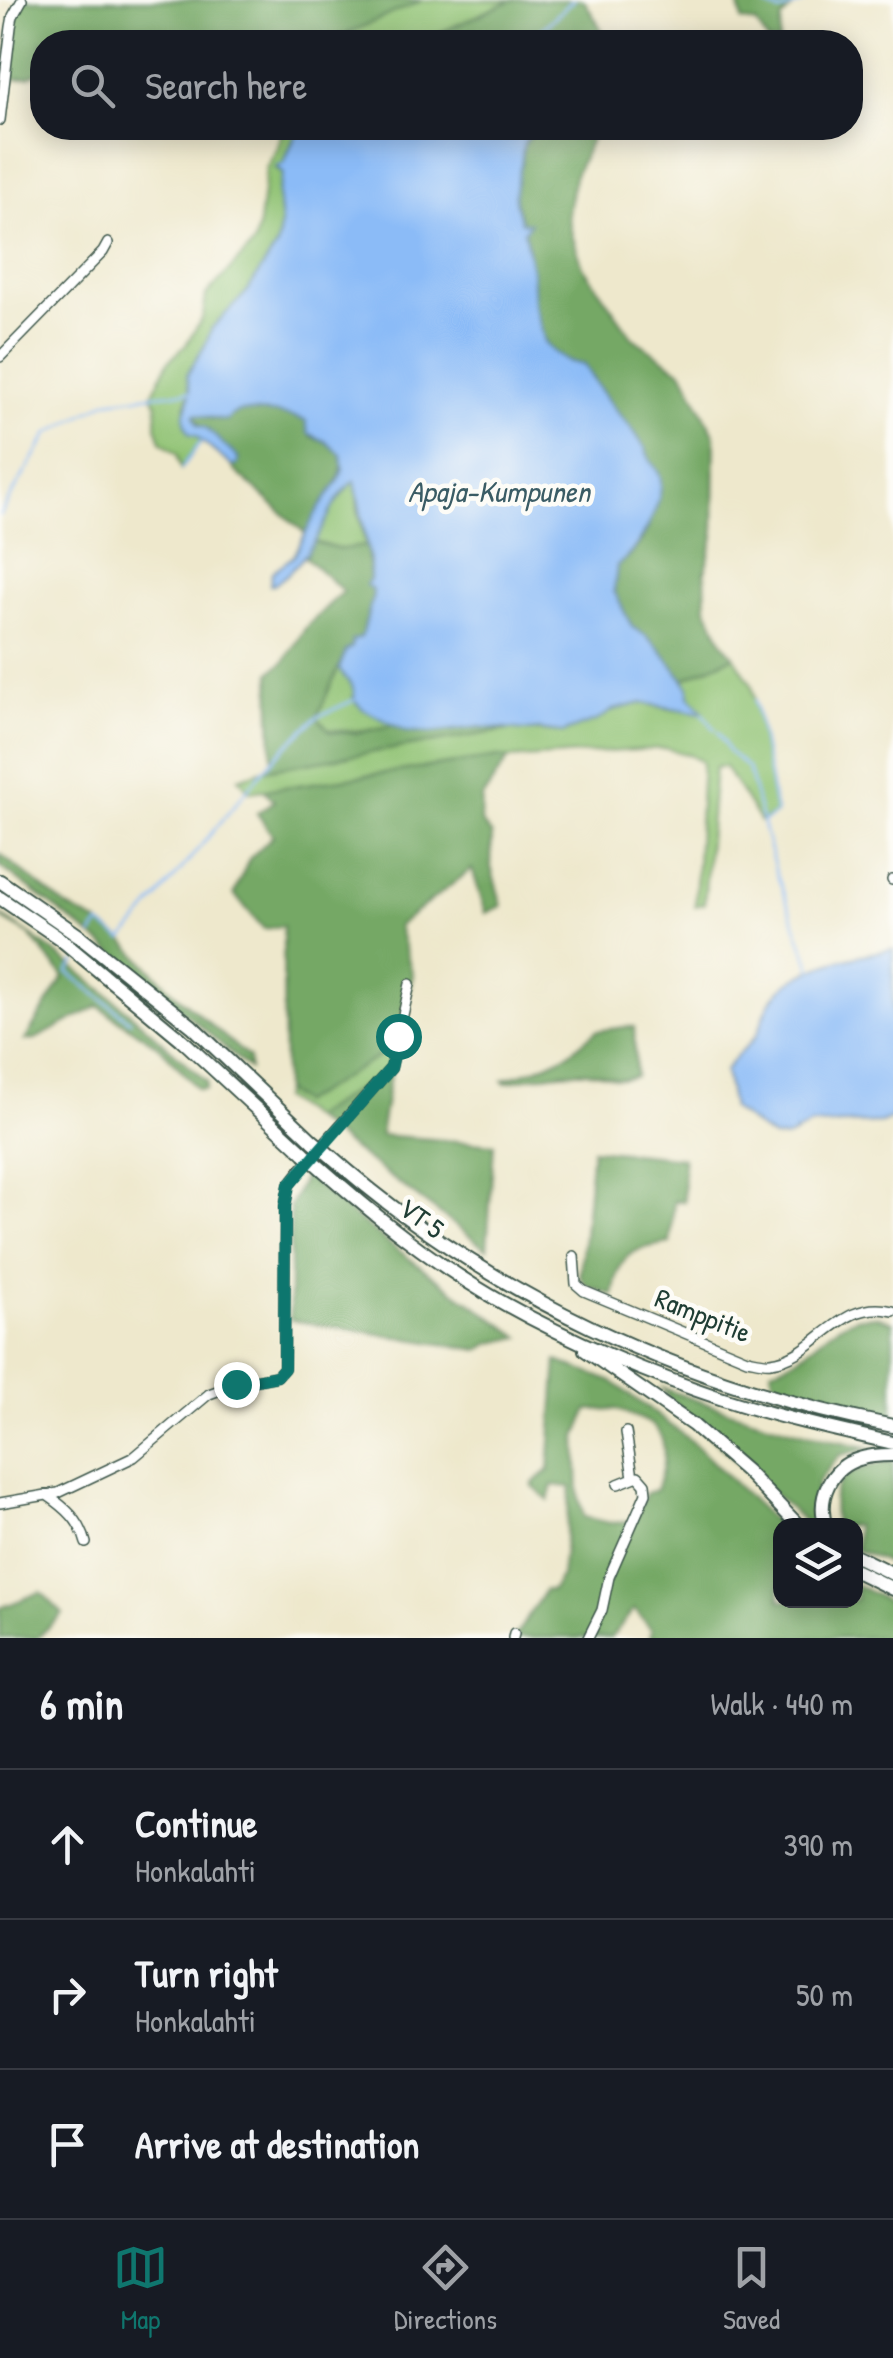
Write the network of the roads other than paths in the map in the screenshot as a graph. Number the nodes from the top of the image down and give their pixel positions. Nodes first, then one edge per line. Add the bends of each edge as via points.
1 (22, 0) edge
2 (0, 120) edge
3 (108, 243) dead end
4 (0, 357) edge
5 (0, 881) edge
6 (0, 898) edge
7 (410, 984) dead end
8 (314, 1152) junction
9 (574, 1256) dead end
10 (893, 1311) edge
11 (558, 1332) junction
12 (893, 1426) edge
13 (626, 1432) dead end
14 (893, 1443) edge
15 (893, 1455) edge
16 (633, 1477) junction
17 (618, 1484) dead end
18 (47, 1495) junction
19 (0, 1502) edge
20 (791, 1518) edge
21 (823, 1518) edge
22 (86, 1543) dead end
23 (863, 1559) edge
24 (863, 1574) edge
25 (893, 1574) edge
26 (893, 1589) edge
27 (588, 1638) edge

1 - 2 street via 10,26
3 - 4 street
5 - 8 highway, VT 5 via 192,1026
6 - 8 highway, VT 5 via 59,938
7 - 18 street via 391,1068 289,1185 284,1368 277,1376 210,1394 134,1457
8 - 11 highway, VT 5 via 366,1208 417,1246
8 - 12 highway, VT 5 via 424,1231 624,1344 767,1396
9 - 10 street, Ramppitie via 576,1284 584,1291 769,1363 796,1355 859,1311
11 - 14 highway, VT 5 via 720,1398
11 - 20 highway via 693,1424
13 - 16 street
15 - 21 highway via 860,1458 840,1469 824,1495
16 - 17 street
16 - 27 street via 646,1493
18 - 19 street
18 - 22 street via 78,1521
23 - 25 highway
24 - 26 highway

